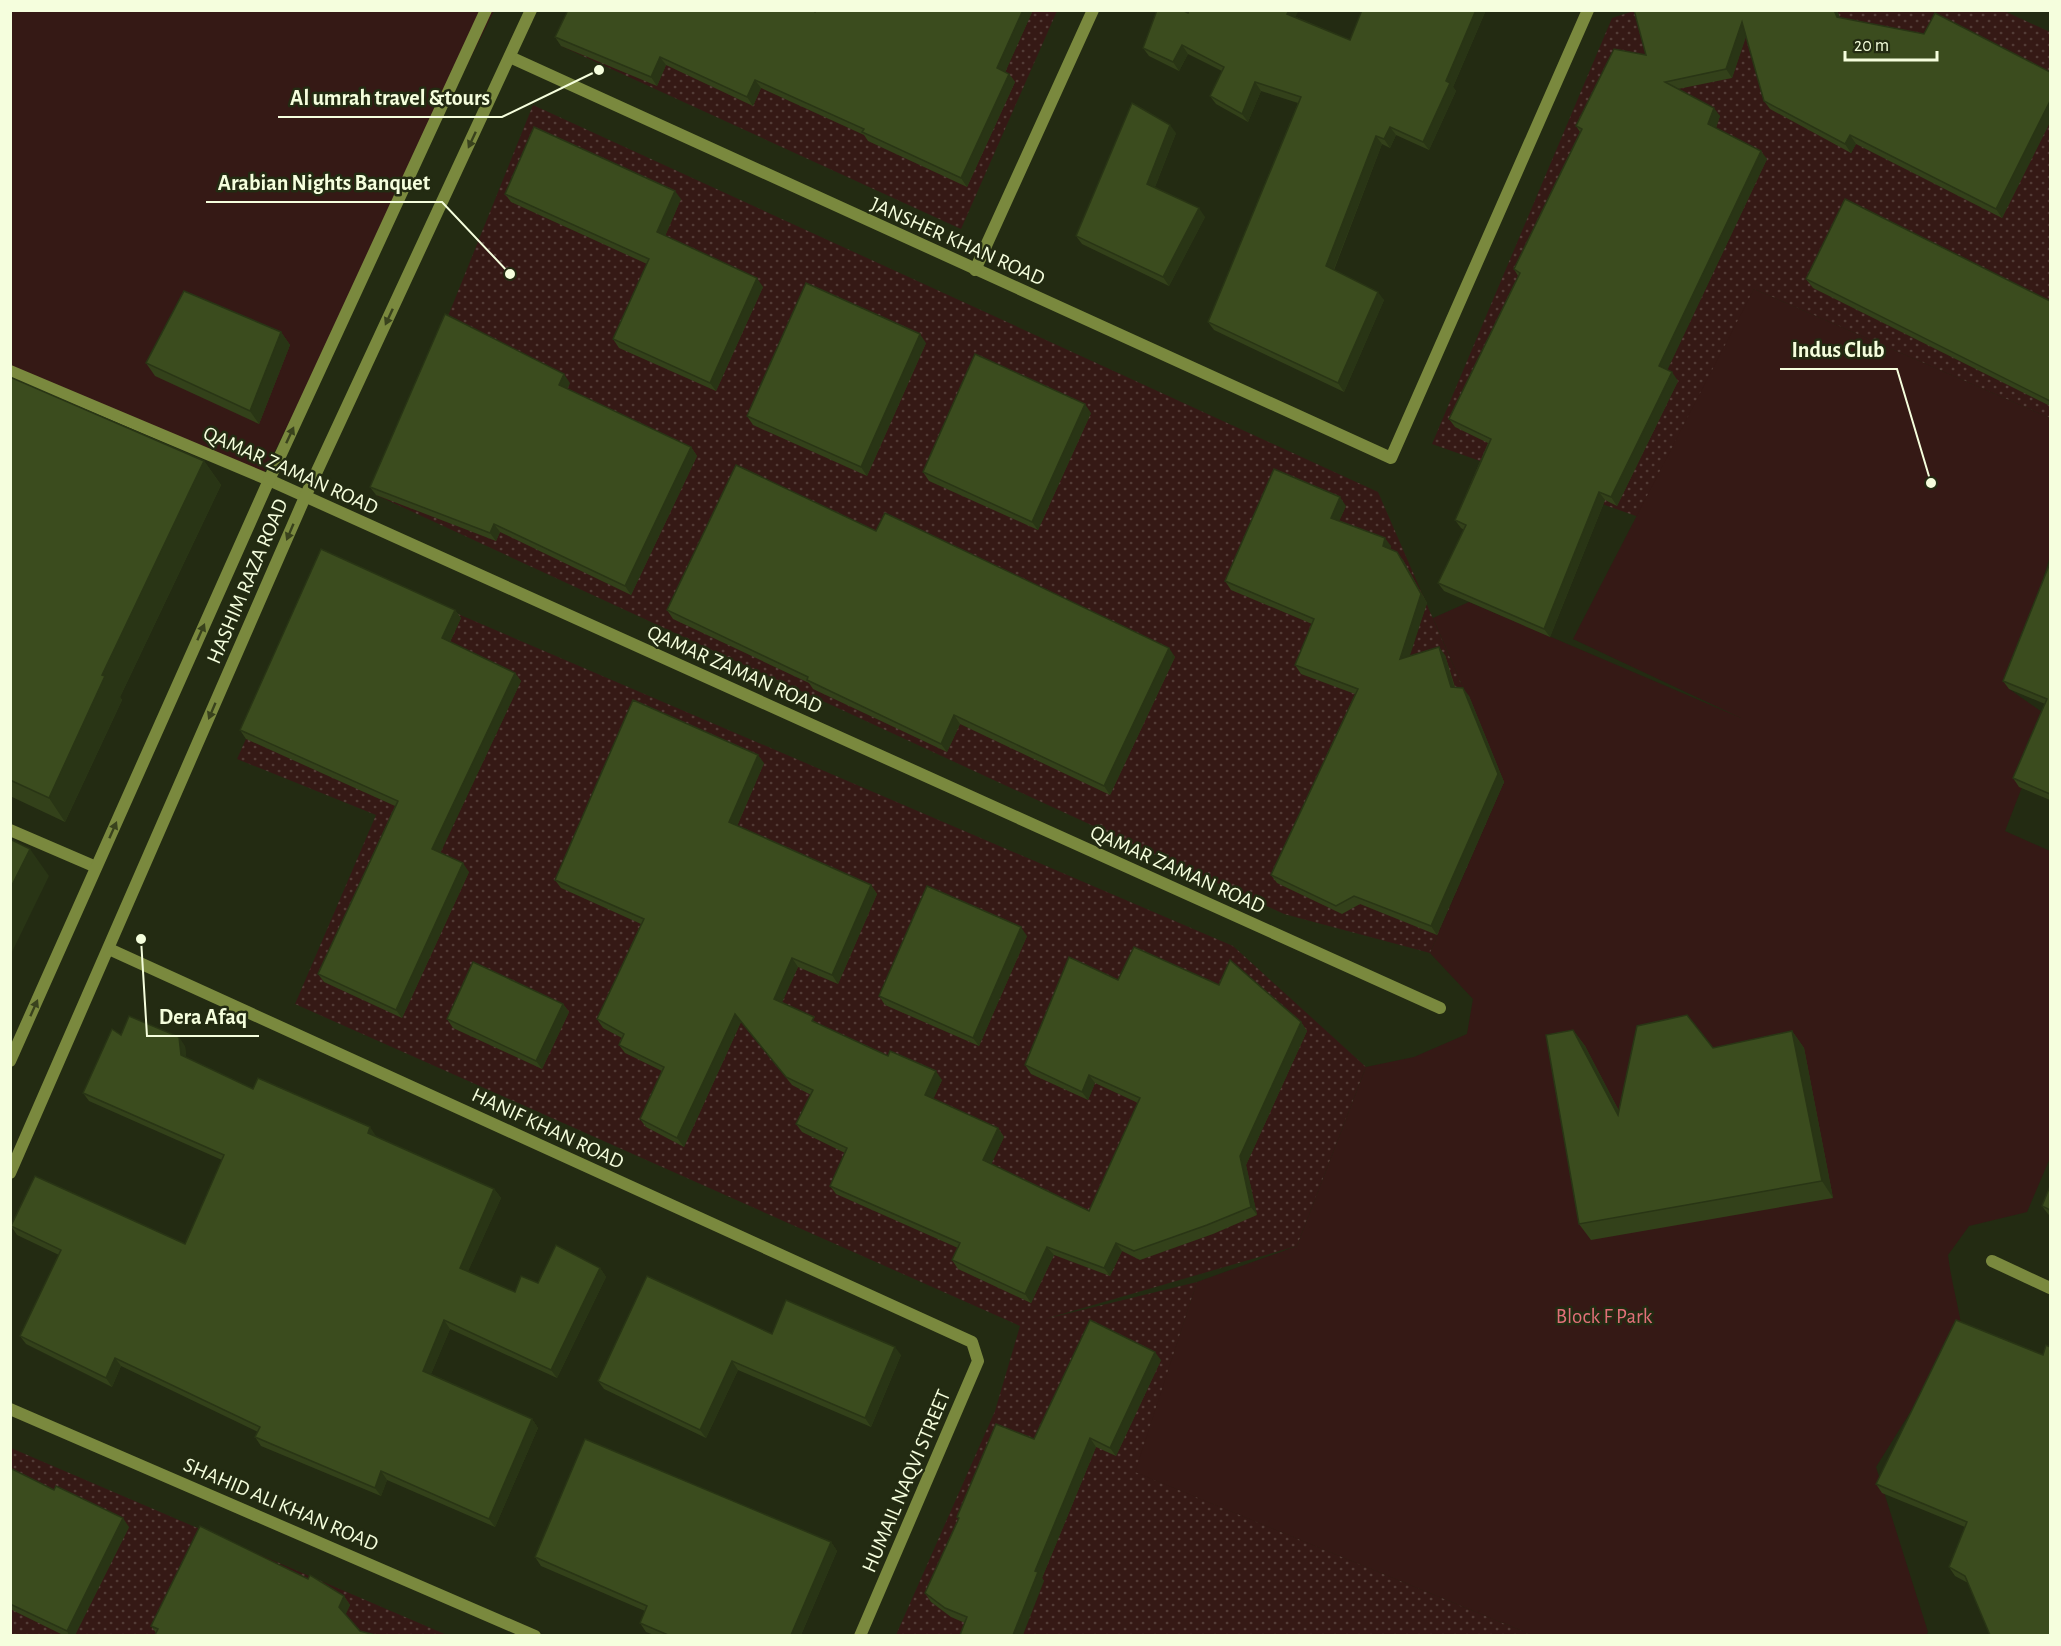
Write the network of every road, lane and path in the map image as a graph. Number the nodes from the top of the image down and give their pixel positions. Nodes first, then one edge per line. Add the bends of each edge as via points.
1 (486, 10) edge
2 (531, 10) edge
3 (1093, 10) edge
4 (1588, 10) edge
5 (510, 57) junction
6 (975, 270) junction
7 (10, 371) edge
8 (269, 480) junction
9 (305, 496) junction
10 (10, 830) edge
11 (96, 867) junction
12 (110, 949) junction
13 (1440, 1008) dead end
14 (10, 1061) edge
15 (10, 1173) edge
16 (1992, 1261) dead end
17 (2050, 1288) edge
18 (972, 1342) joint
19 (10, 1409) edge
20 (535, 1635) edge
21 (860, 1635) edge

8 -> 1 street, HASHIM RAZA ROAD
2 - 5 street, HASHIM RAZA ROAD
3 - 6 street
4 - 6 street, JANSHER KHAN ROAD via 1391,458
5 - 6 street, JANSHER KHAN ROAD
5 -> 9 street, HASHIM RAZA ROAD
7 - 8 street, QAMAR ZAMAN ROAD
8 - 9 street, QAMAR ZAMAN ROAD
11 -> 8 street, HASHIM RAZA ROAD
9 -> 12 street, HASHIM RAZA ROAD
9 - 13 street, QAMAR ZAMAN ROAD
10 - 11 street
14 -> 11 street, HASHIM RAZA ROAD
12 - 15 street, HASHIM RAZA ROAD
12 - 18 street, HANIF KHAN ROAD
16 - 17 street
18 - 21 street, HUMAIL NAQVI STREET via 978,1361
19 - 20 street, SHAHID ALI KHAN ROAD

